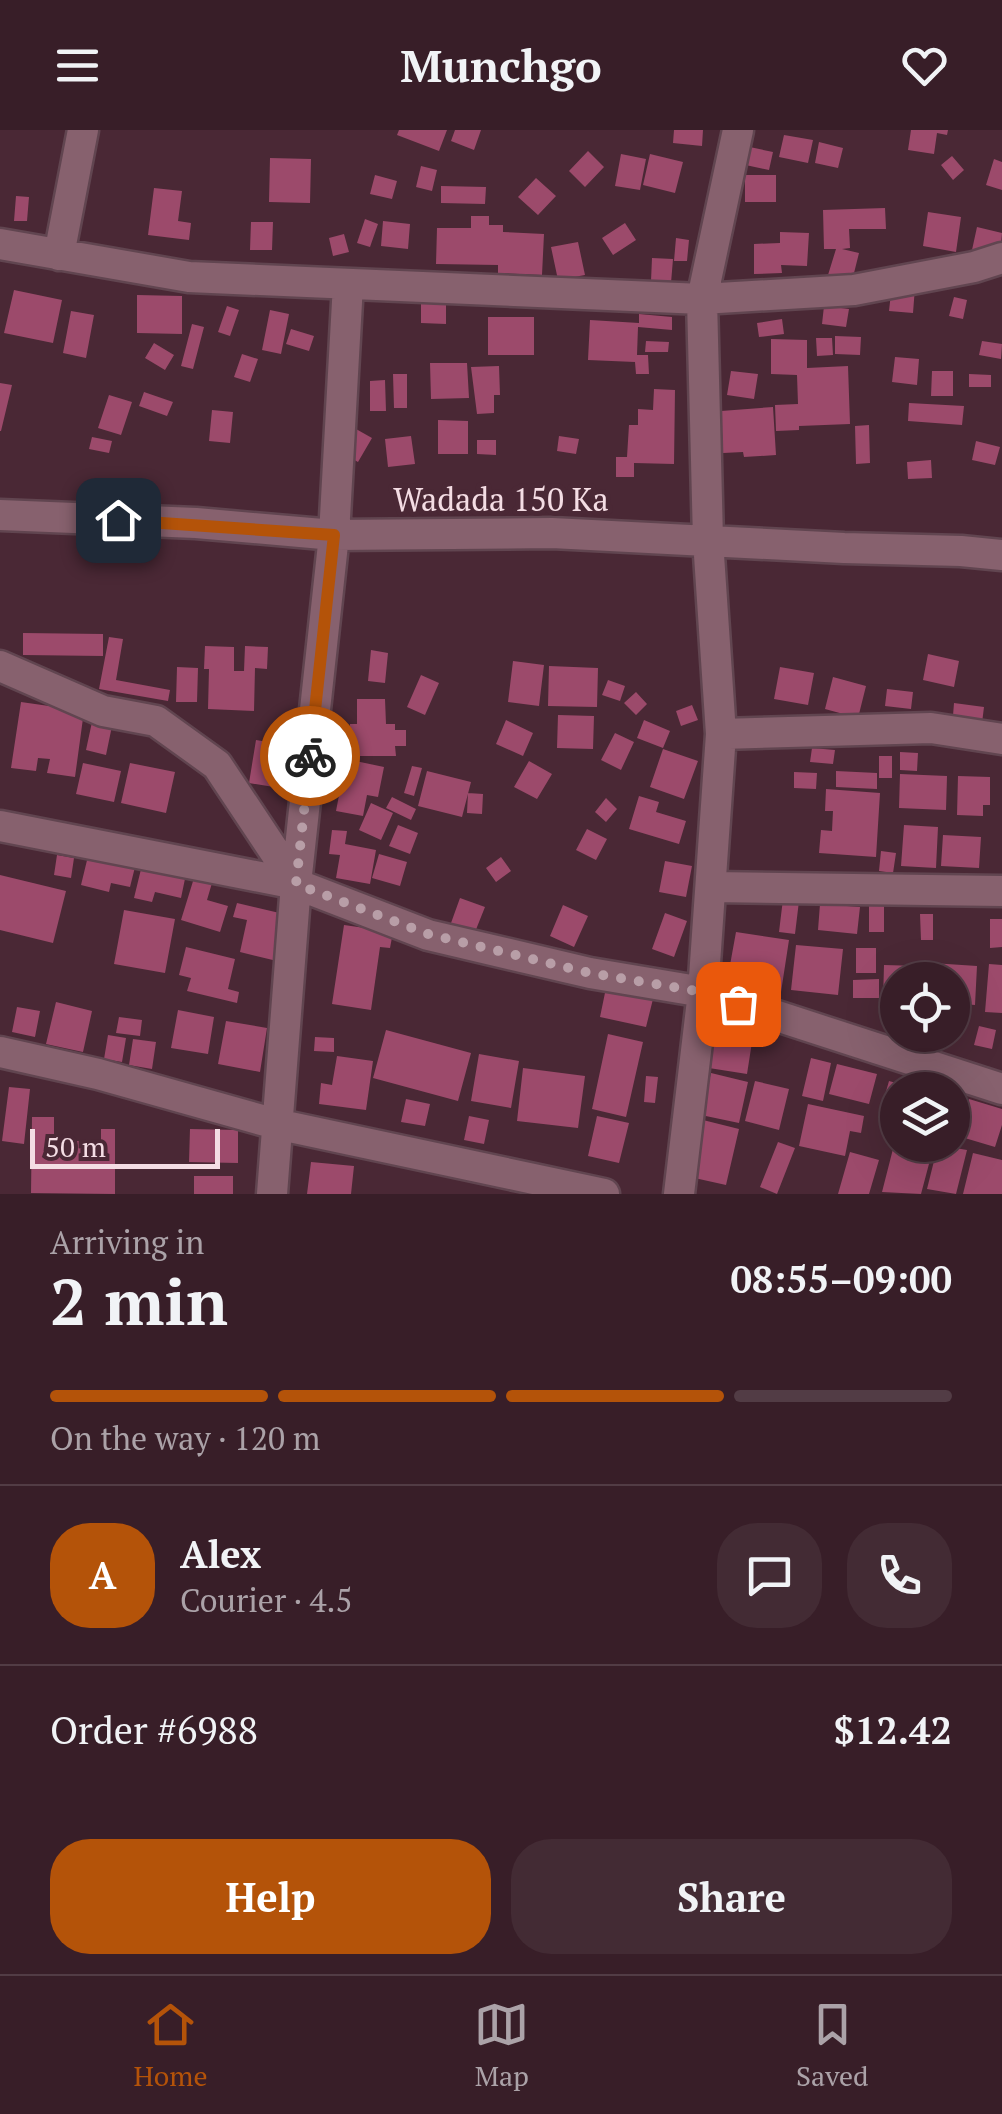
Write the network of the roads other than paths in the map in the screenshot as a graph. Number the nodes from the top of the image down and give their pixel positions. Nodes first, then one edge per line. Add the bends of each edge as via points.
1 (84, 130) edge
2 (738, 130) edge
3 (0, 244) edge
4 (59, 255) junction
5 (1002, 258) edge
6 (348, 284) junction
7 (702, 299) junction
8 (0, 516) edge
9 (334, 535) junction
10 (708, 540) junction
11 (1002, 555) edge
12 (0, 666) edge
13 (720, 734) junction
14 (1002, 739) edge
15 (0, 826) edge
16 (296, 884) junction
17 (712, 887) junction
18 (1002, 892) edge
19 (702, 992) junction
20 (0, 1052) edge
21 (1002, 1089) edge
22 (276, 1124) junction
23 (272, 1194) edge
24 (604, 1194) edge
25 (679, 1194) edge

1 - 4 street
2 - 7 street
3 - 4 street
4 - 6 street via 189,278
5 - 7 street via 854,290
6 - 7 street
6 - 9 street
7 - 10 street
8 - 9 street, Wadada 150 Ka
9 - 10 street, Wadada 150 Ka
9 - 16 street
10 - 11 street, Wadada 150 Ka
10 - 13 street
12 - 16 street via 103,711 156,721 217,765
13 - 14 street via 931,728
13 - 17 street
15 - 16 street
16 - 19 street via 428,934
16 - 22 street
17 - 18 street
17 - 19 street
19 - 21 street
19 - 25 street
20 - 22 street
22 - 23 street
22 - 24 street

